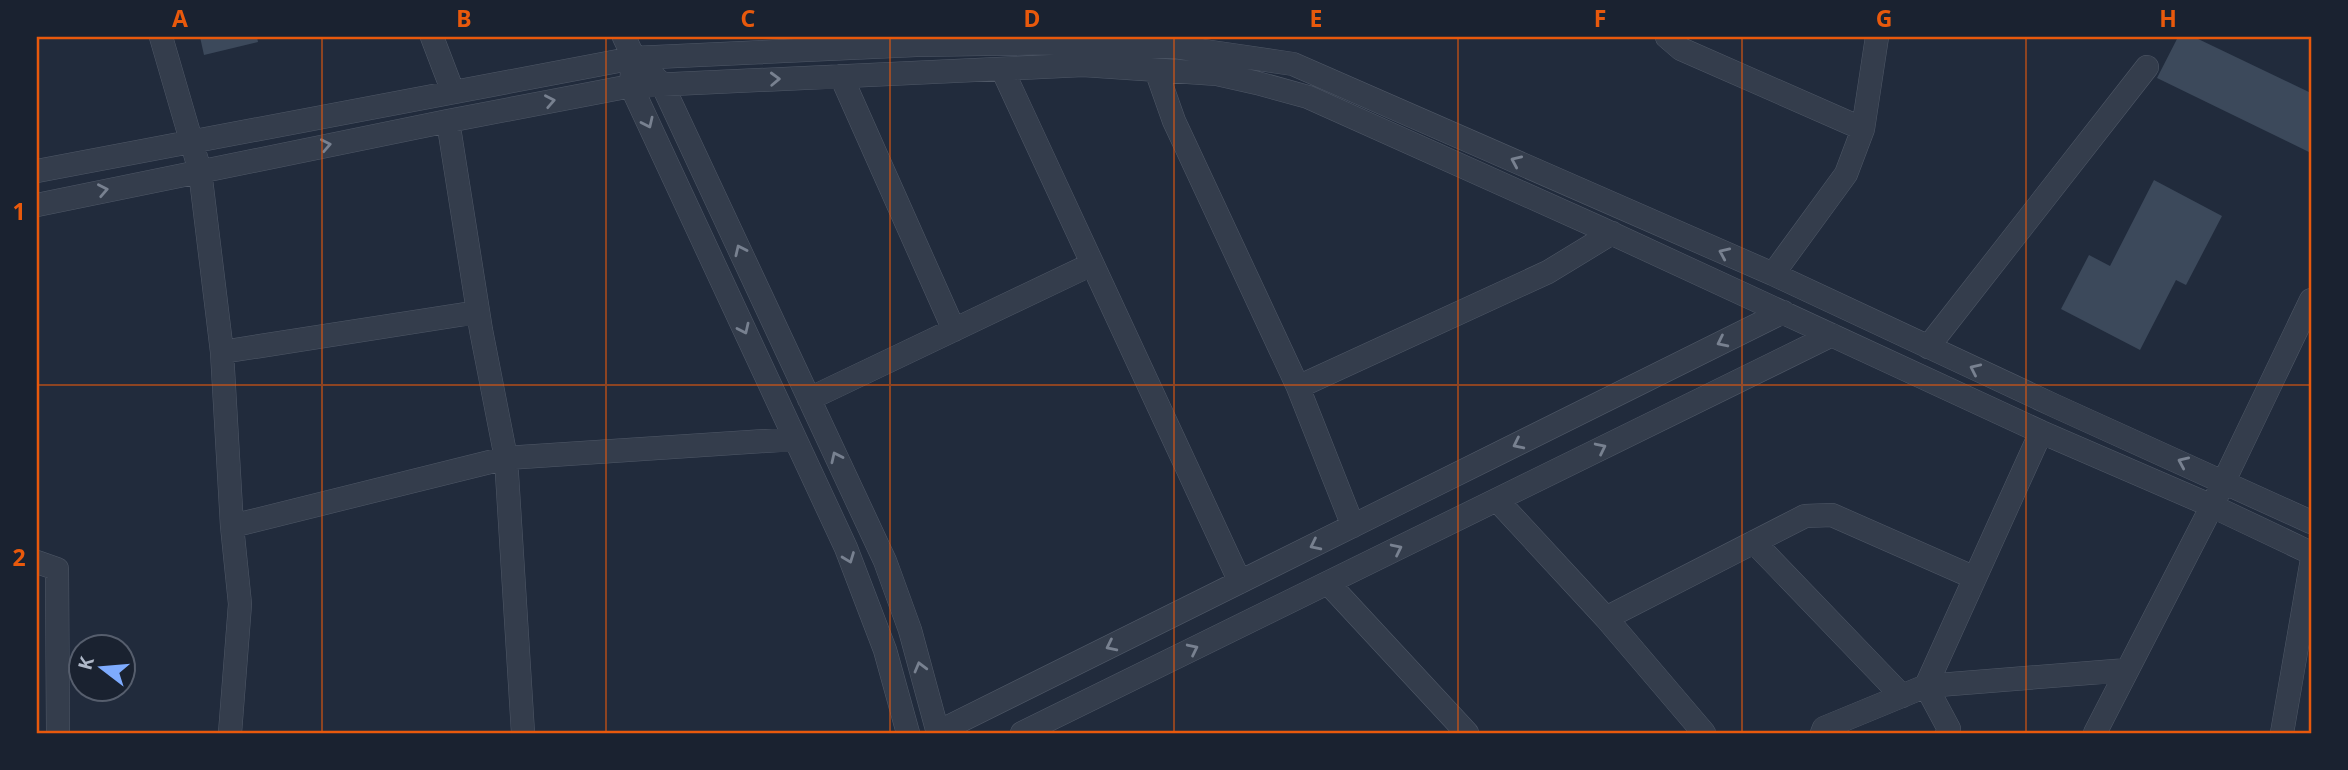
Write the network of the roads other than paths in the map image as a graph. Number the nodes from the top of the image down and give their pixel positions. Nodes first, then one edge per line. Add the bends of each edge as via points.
1 (161, 37) edge
2 (432, 37) edge
3 (624, 37) edge
4 (1667, 37) edge
5 (1877, 37) edge
6 (634, 58) junction
7 (2147, 67) dead end
8 (1002, 69) junction
9 (1156, 70) junction
10 (841, 76) junction
11 (662, 84) junction
12 (631, 86) junction
13 (453, 92) junction
14 (448, 121) junction
15 (1863, 129) junction
16 (193, 142) junction
17 (200, 170) junction
18 (37, 171) edge
19 (37, 205) edge
20 (1612, 233) junction
21 (1093, 264) junction
22 (1773, 274) junction
23 (2311, 300) edge
24 (478, 312) junction
25 (1783, 312) junction
26 (954, 330) junction
27 (1832, 335) junction
28 (1928, 347) junction
29 (222, 352) junction
30 (1297, 387) junction
31 (809, 399) junction
32 (2041, 432) junction
33 (794, 439) junction
34 (506, 458) junction
35 (2224, 481) junction
36 (1497, 500) junction
37 (2212, 506) junction
38 (2311, 522) edge
39 (232, 526) junction
40 (1353, 526) junction
41 (1754, 542) junction
42 (2311, 553) edge
43 (37, 562) edge
44 (2311, 565) edge
45 (1975, 578) junction
46 (1240, 582) junction
47 (1328, 583) junction
48 (1606, 618) junction
49 (2127, 670) junction
50 (1926, 687) junction
51 (1902, 696) junction
52 (938, 732) edge
53 (1820, 732) edge
54 (58, 733) edge
55 (230, 733) edge
56 (526, 733) edge
57 (908, 733) edge
58 (1022, 733) edge
59 (1467, 733) edge
60 (1704, 733) edge
61 (1947, 733) edge
62 (2095, 733) edge
63 (2282, 733) edge

1 - 16 street
2 - 13 street
3 - 6 street
4 - 15 street via 1681,49
5 - 15 street
6 - 11 street
6 - 12 street
6 - 13 street
22 -> 6 street via 1293,64 1177,47 1048,43
7 - 28 street
8 - 9 street via 1083,65
8 - 10 street
8 - 21 street
9 - 20 street via 1217,74 1308,97
9 - 30 street via 1174,121
11 -> 10 street
10 - 26 street
11 - 12 street
31 -> 11 street
14 -> 12 street
12 -> 33 street
13 - 16 street
17 -> 14 street
14 - 24 street
15 - 22 street via 1846,174
16 - 17 street
16 - 18 street
19 -> 17 street
17 - 29 street
20 - 25 street
20 - 30 street via 1548,272
21 - 26 street
21 - 46 street
22 - 28 street
23 - 35 street
24 - 29 street
24 - 34 street
25 - 27 street
25 -> 40 street
26 - 31 street
27 - 32 street
36 -> 27 street
35 -> 28 street
29 - 39 street
30 - 40 street
52 -> 31 street via 885,561
32 - 37 street
32 - 45 street
33 - 34 street
33 -> 57 street via 845,548 885,650
34 - 39 street
34 - 56 street
35 - 37 street
35 - 38 street
47 -> 36 street
36 - 48 street
37 - 42 street
37 - 49 street
39 - 55 street via 240,604
40 -> 46 street
41 - 45 street via 1805,516 1832,515
41 - 48 street
41 - 51 street
43 - 54 street via 57,569
44 - 63 street
45 - 50 street
46 -> 52 street
58 -> 47 street
47 - 59 street
48 - 60 street
49 - 50 street
49 - 62 street
50 - 51 street
50 - 61 street
51 - 53 street

